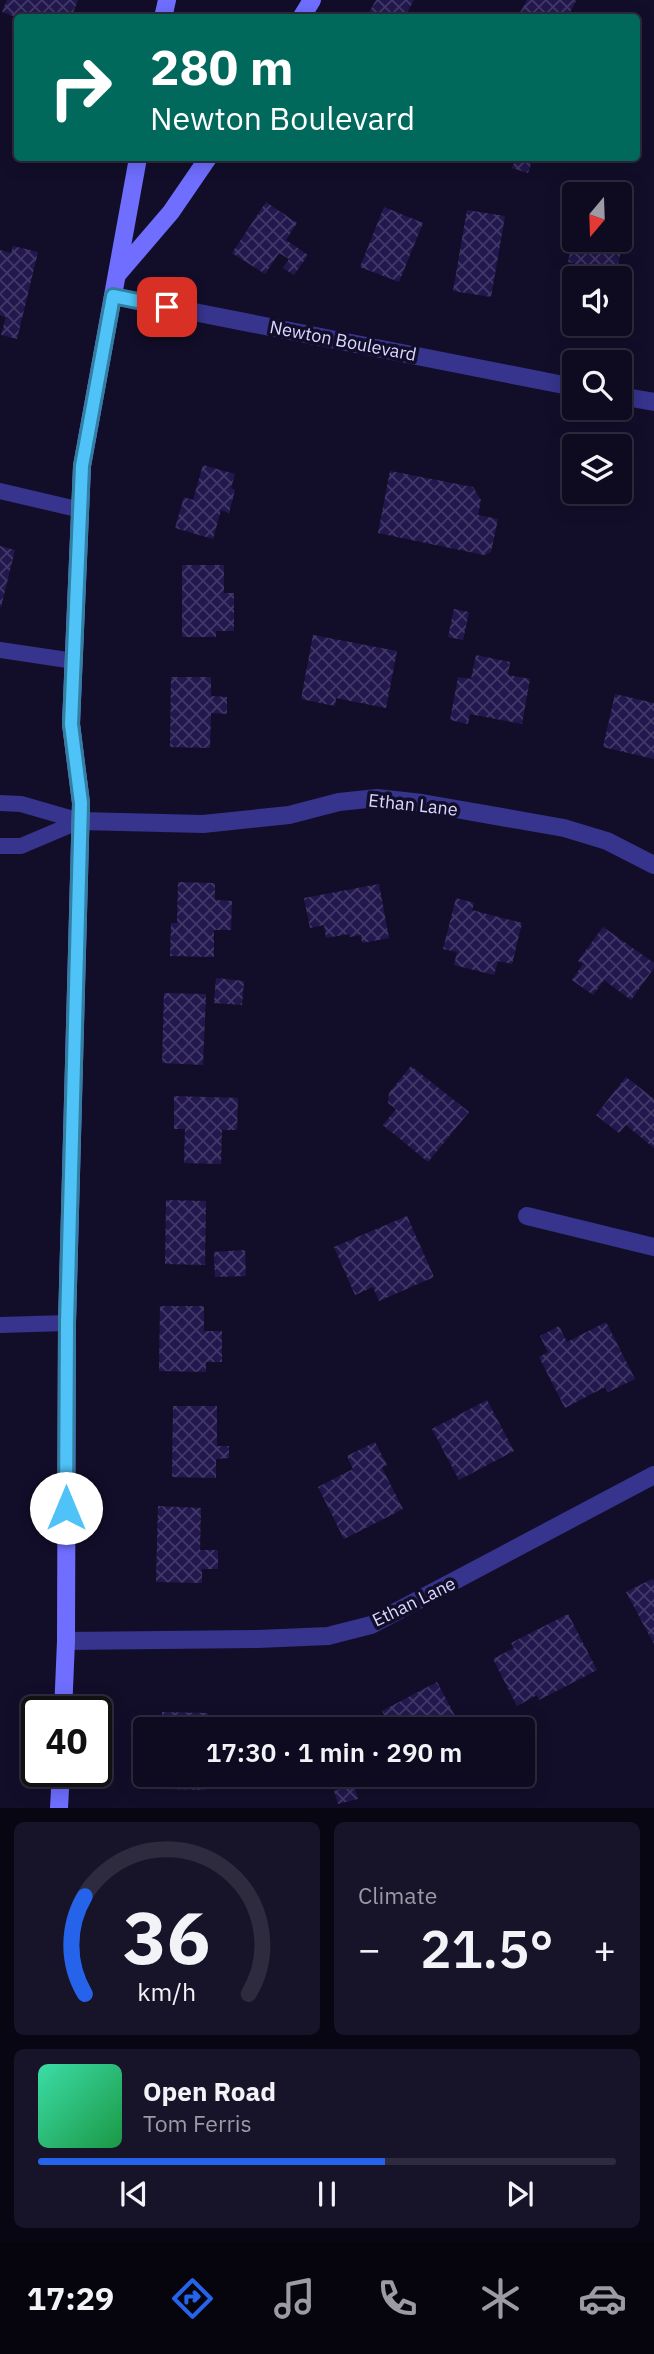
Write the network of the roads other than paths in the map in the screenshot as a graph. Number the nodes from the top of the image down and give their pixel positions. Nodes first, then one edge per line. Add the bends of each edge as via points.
1 (137, 161) edge
2 (206, 161) edge
3 (117, 275) junction
4 (113, 296) junction
5 (562, 385) edge
6 (632, 398) edge
7 (654, 402) edge
8 (0, 491) edge
9 (81, 510) junction
10 (0, 650) edge
11 (74, 661) junction
12 (0, 803) edge
13 (80, 821) junction
14 (0, 846) edge
15 (654, 864) edge
16 (527, 1216) dead end
17 (654, 1247) edge
18 (67, 1323) junction
19 (0, 1325) edge
20 (654, 1475) edge
21 (66, 1641) junction
22 (64, 1696) edge
23 (60, 1787) edge
24 (59, 1808) edge

1 - 3 street
2 - 3 street via 171,212
3 - 4 street
4 - 5 street, Newton Boulevard
4 - 9 street via 82,466
6 - 7 street
8 - 9 lane
9 - 11 street
10 - 11 lane
11 - 13 street via 71,724
12 - 13 lane via 21,804
13 - 14 lane via 21,846
13 - 15 street, Ethan Lane via 203,824 289,815 377,798 564,828 607,841
13 - 18 street
16 - 17 street
18 - 19 lane
18 - 21 street
20 - 21 street, Ethan Lane via 371,1625 328,1636
21 - 22 street
23 - 24 street

